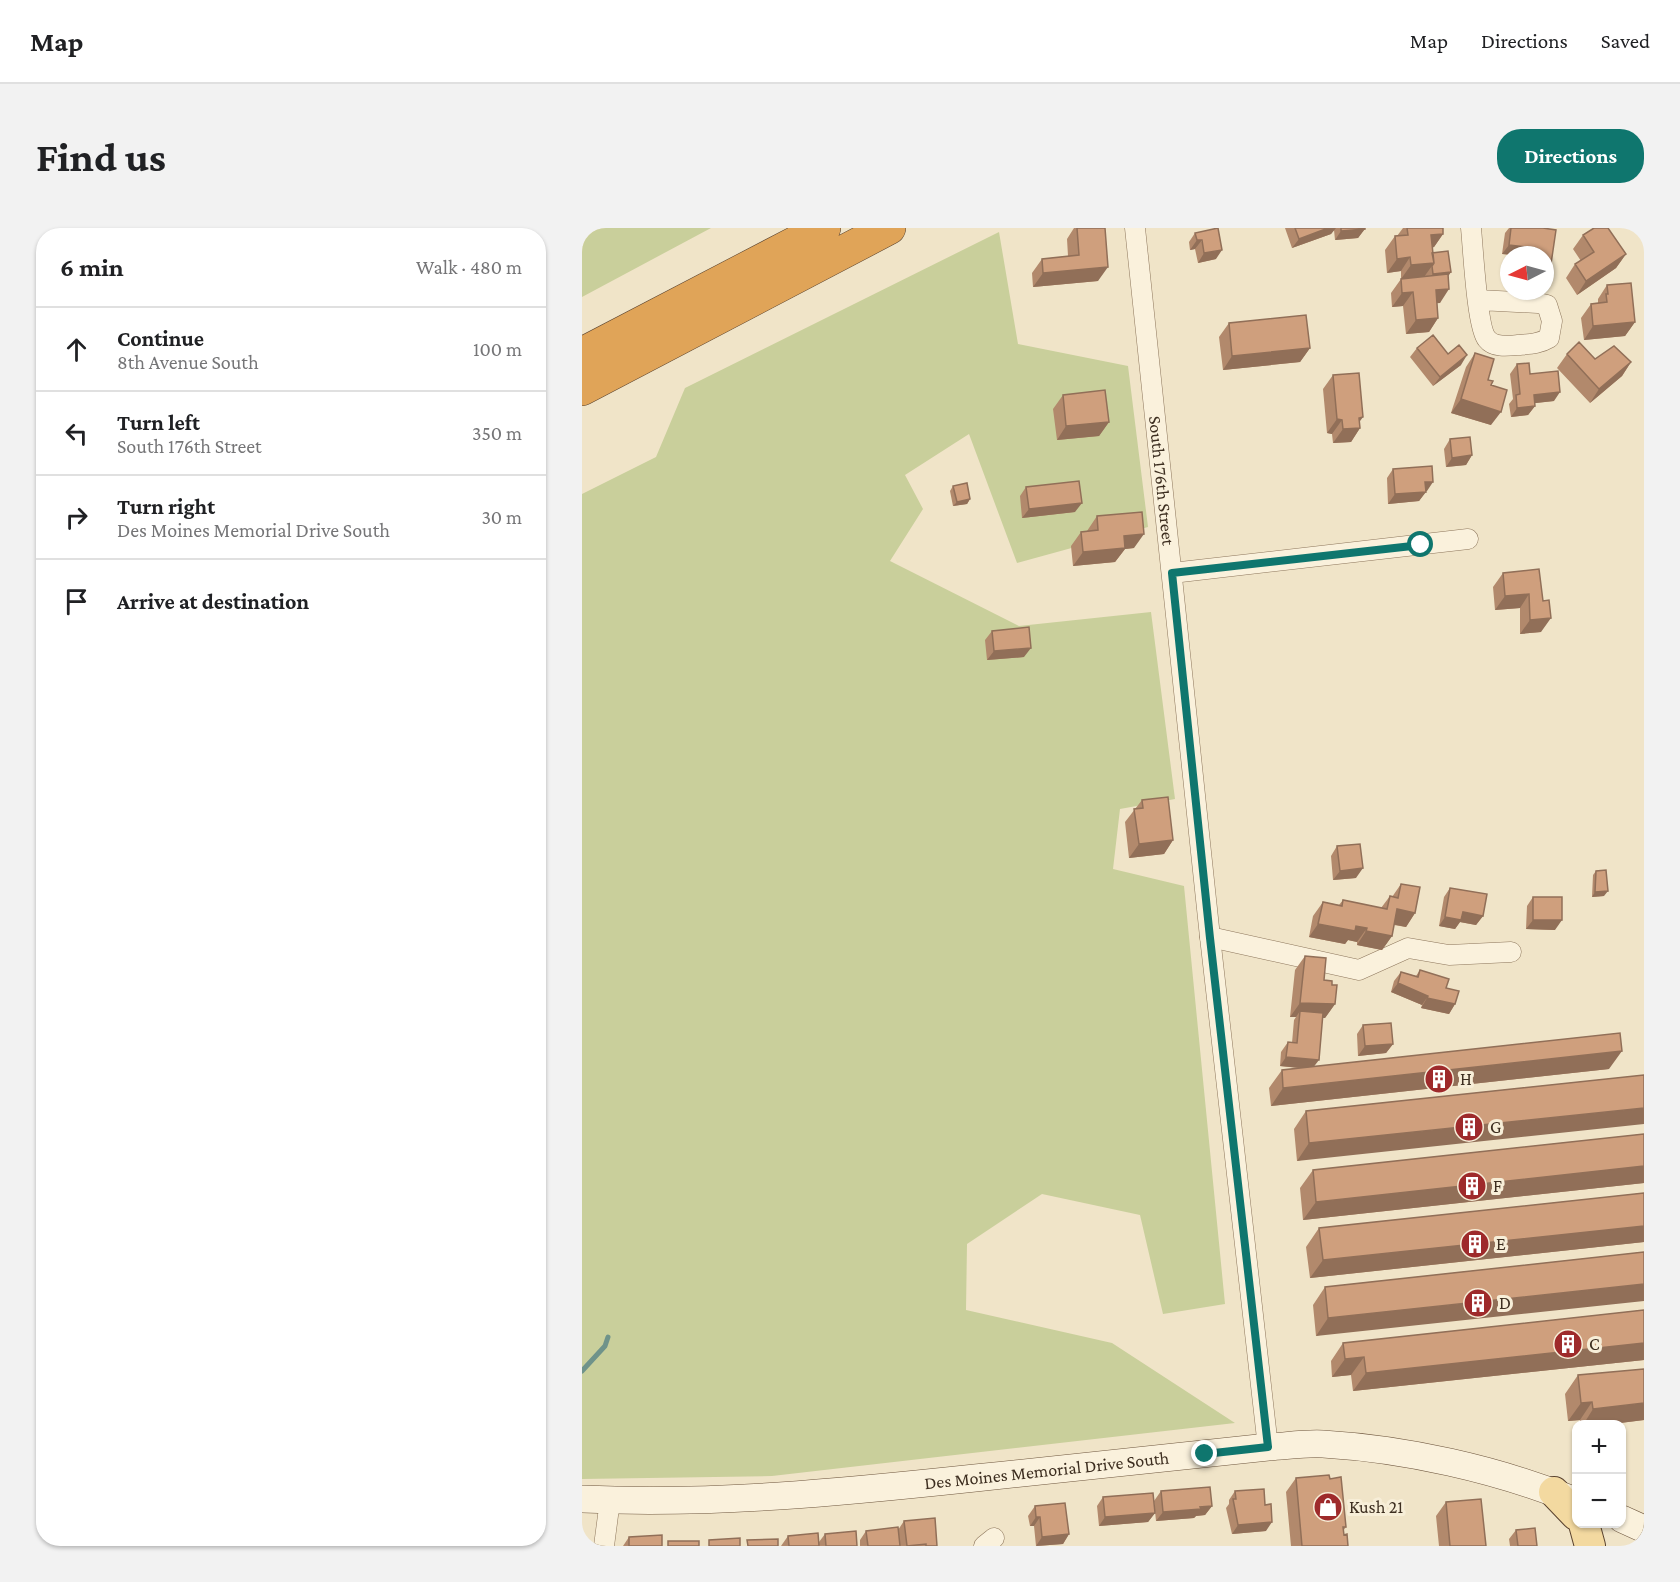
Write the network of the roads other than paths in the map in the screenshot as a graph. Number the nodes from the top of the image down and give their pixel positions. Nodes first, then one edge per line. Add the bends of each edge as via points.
1 (824, 228) edge
2 (889, 228) edge
3 (1136, 228) edge
4 (1471, 228) edge
5 (1479, 300) dead end
6 (582, 354) edge
7 (582, 389) edge
8 (1468, 539) dead end
9 (1172, 573) junction
10 (1210, 938) junction
11 (1511, 952) dead end
12 (1268, 1447) junction
13 (1565, 1497) edge
14 (582, 1499) edge
15 (610, 1500) junction
16 (1626, 1521) edge
17 (1585, 1528) edge
18 (1644, 1529) edge
19 (604, 1546) edge
20 (1590, 1546) edge

1 - 6 highway
2 - 7 highway
3 - 9 street, South 176th Street
4 - 5 street
8 - 9 street
9 - 10 street, South 176th Street
10 - 11 street via 1359,969 1408,948 1449,955
10 - 12 street, South 176th Street
12 - 13 main road, Des Moines Memorial Drive South via 1322,1444 1405,1454
12 - 15 main road, Des Moines Memorial Drive South via 836,1493 734,1500
14 - 15 main road, Des Moines Memorial Drive South
15 - 19 street
16 - 18 main road
17 - 20 main road

